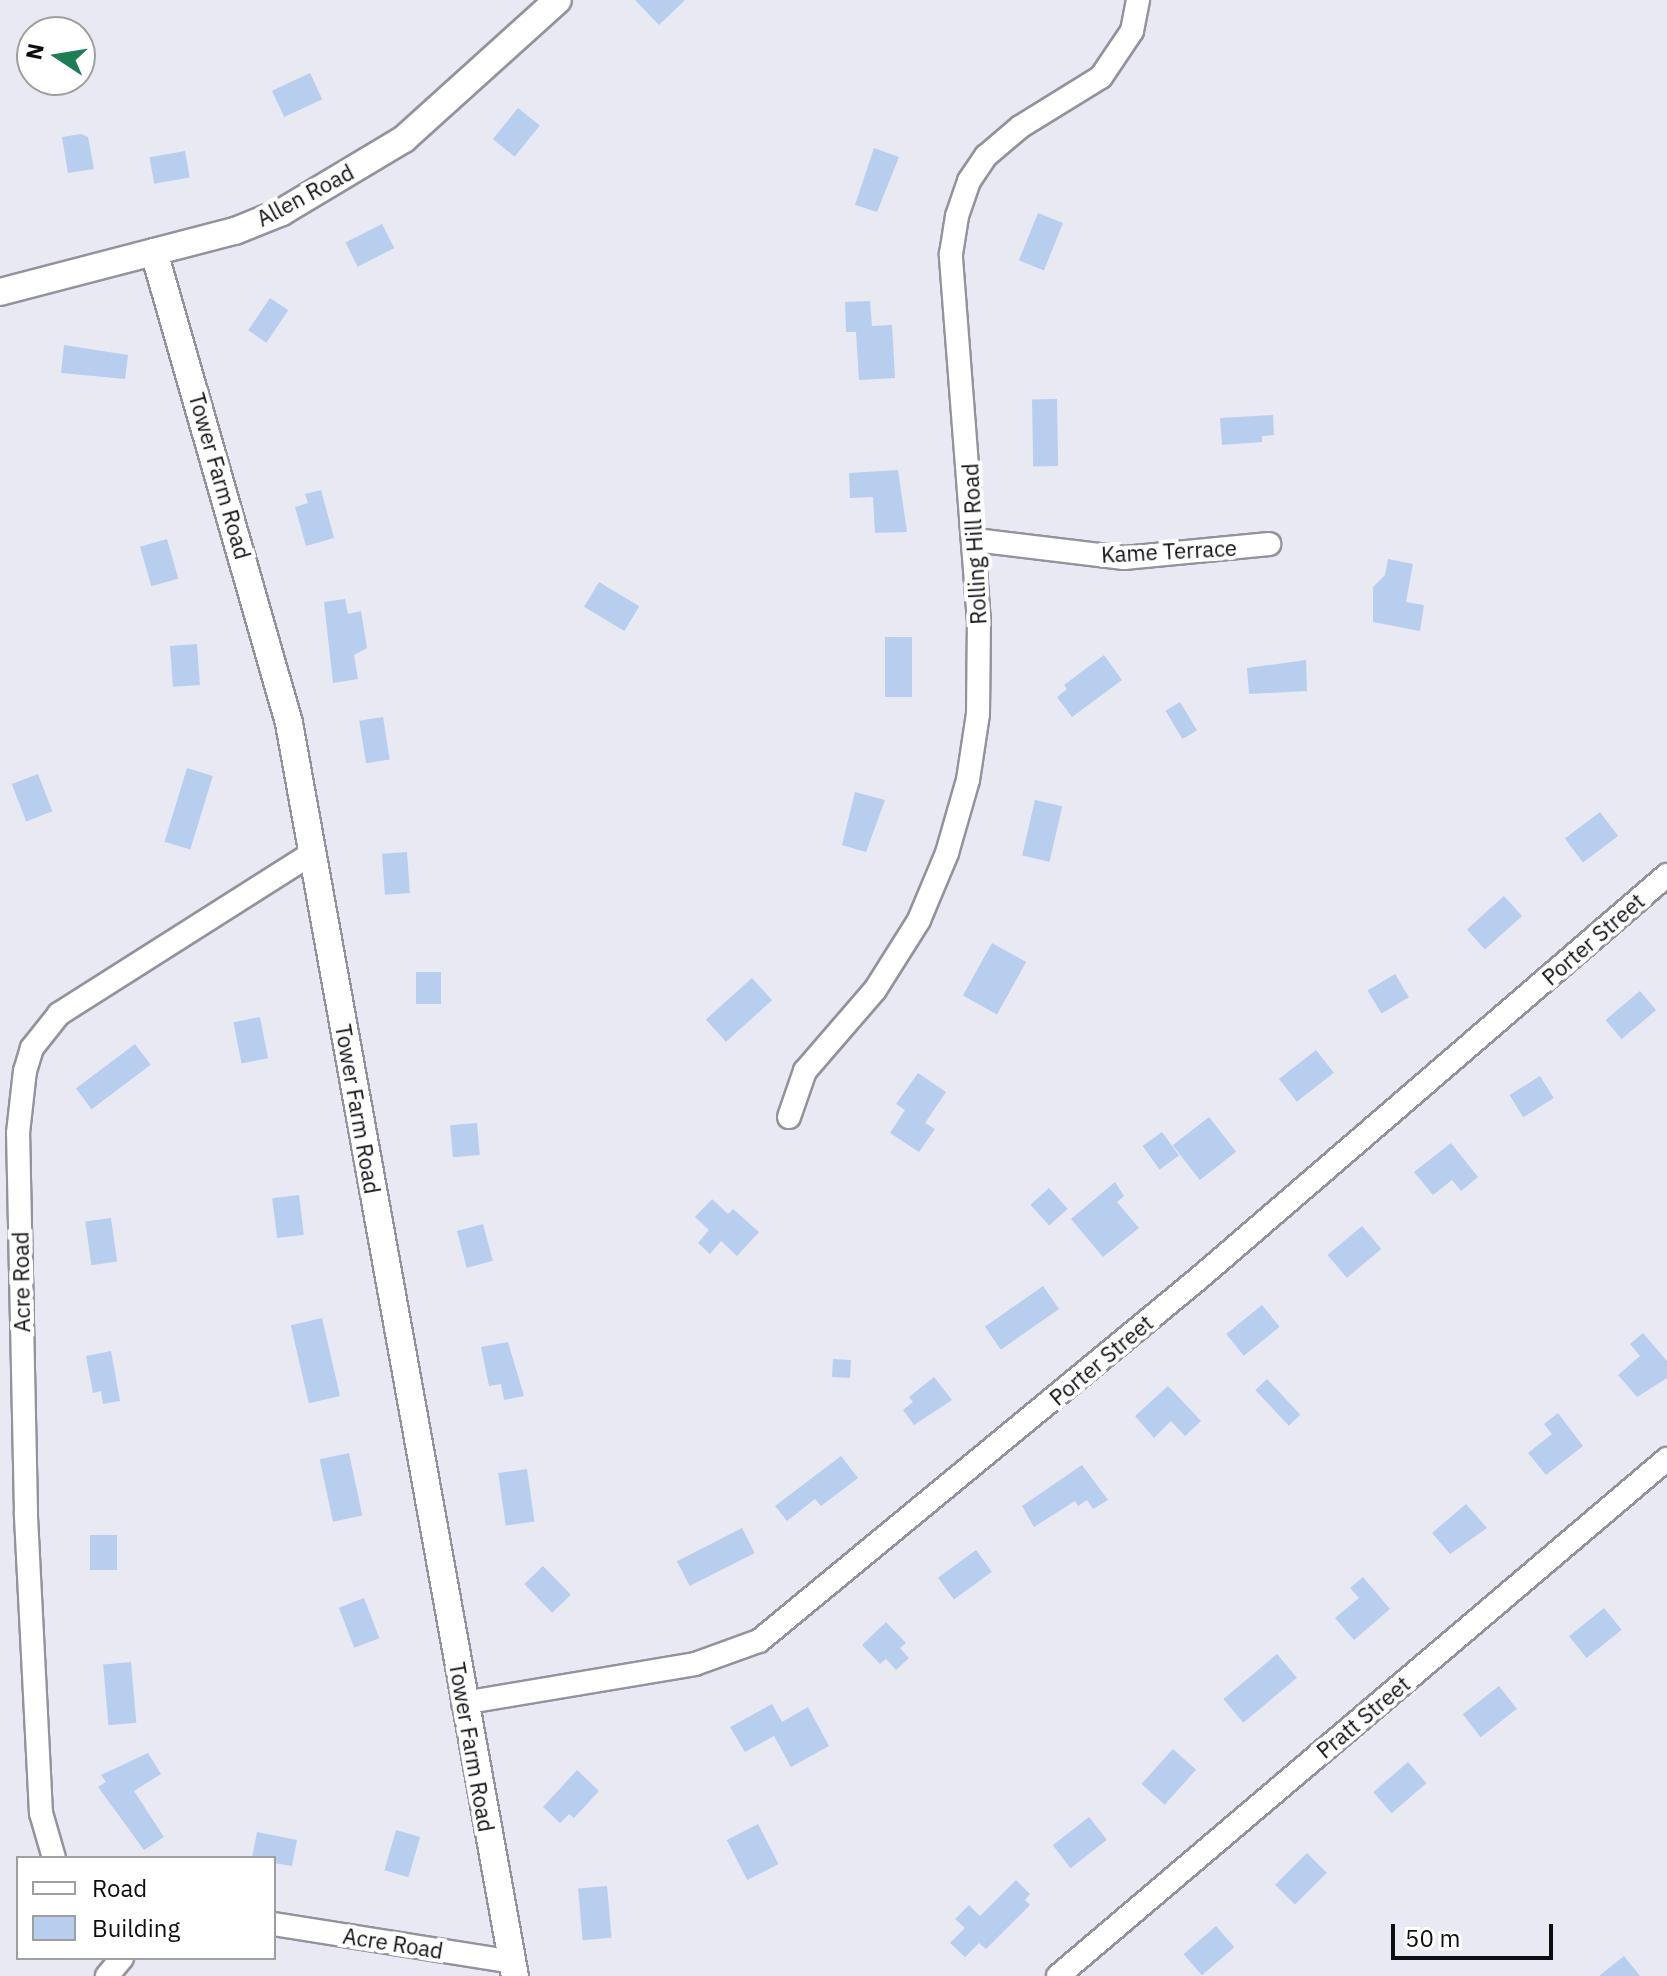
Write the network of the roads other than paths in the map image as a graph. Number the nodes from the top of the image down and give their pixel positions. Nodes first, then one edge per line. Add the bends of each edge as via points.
1 (1138, 0) edge
2 (544, 6) edge
3 (154, 252) junction
4 (0, 292) edge
5 (975, 540) junction
6 (1269, 544) dead end
7 (311, 854) junction
8 (1667, 875) edge
9 (789, 1117) dead end
10 (1667, 1459) edge
11 (463, 1703) junction
12 (53, 1856) edge
13 (276, 1924) edge
14 (120, 1960) edge
15 (514, 1969) edge
16 (107, 1976) edge
17 (1058, 1976) edge

1 - 5 street, Rolling Hill Road via 1132,31 1101,77 1020,127 986,156 969,181 957,216 951,254
2 - 3 street, Allen Road via 404,139 372,160 282,212
3 - 4 street, Allen Road
3 - 7 street, Tower Farm Road via 289,723
5 - 6 street, Kame Terrace via 1124,558
5 - 9 street, Rolling Hill Road via 978,714 968,780 947,853 919,920 875,990 805,1071
7 - 11 street, Tower Farm Road
7 - 12 street, Acre Road via 59,1014 32,1048 25,1071 18,1133 26,1512 41,1813
8 - 11 street, Porter Street via 1186,1289 759,1641 695,1664
10 - 17 street, Pratt Street
11 - 15 street, Tower Farm Road
13 - 15 street, Acre Road
14 - 16 street

